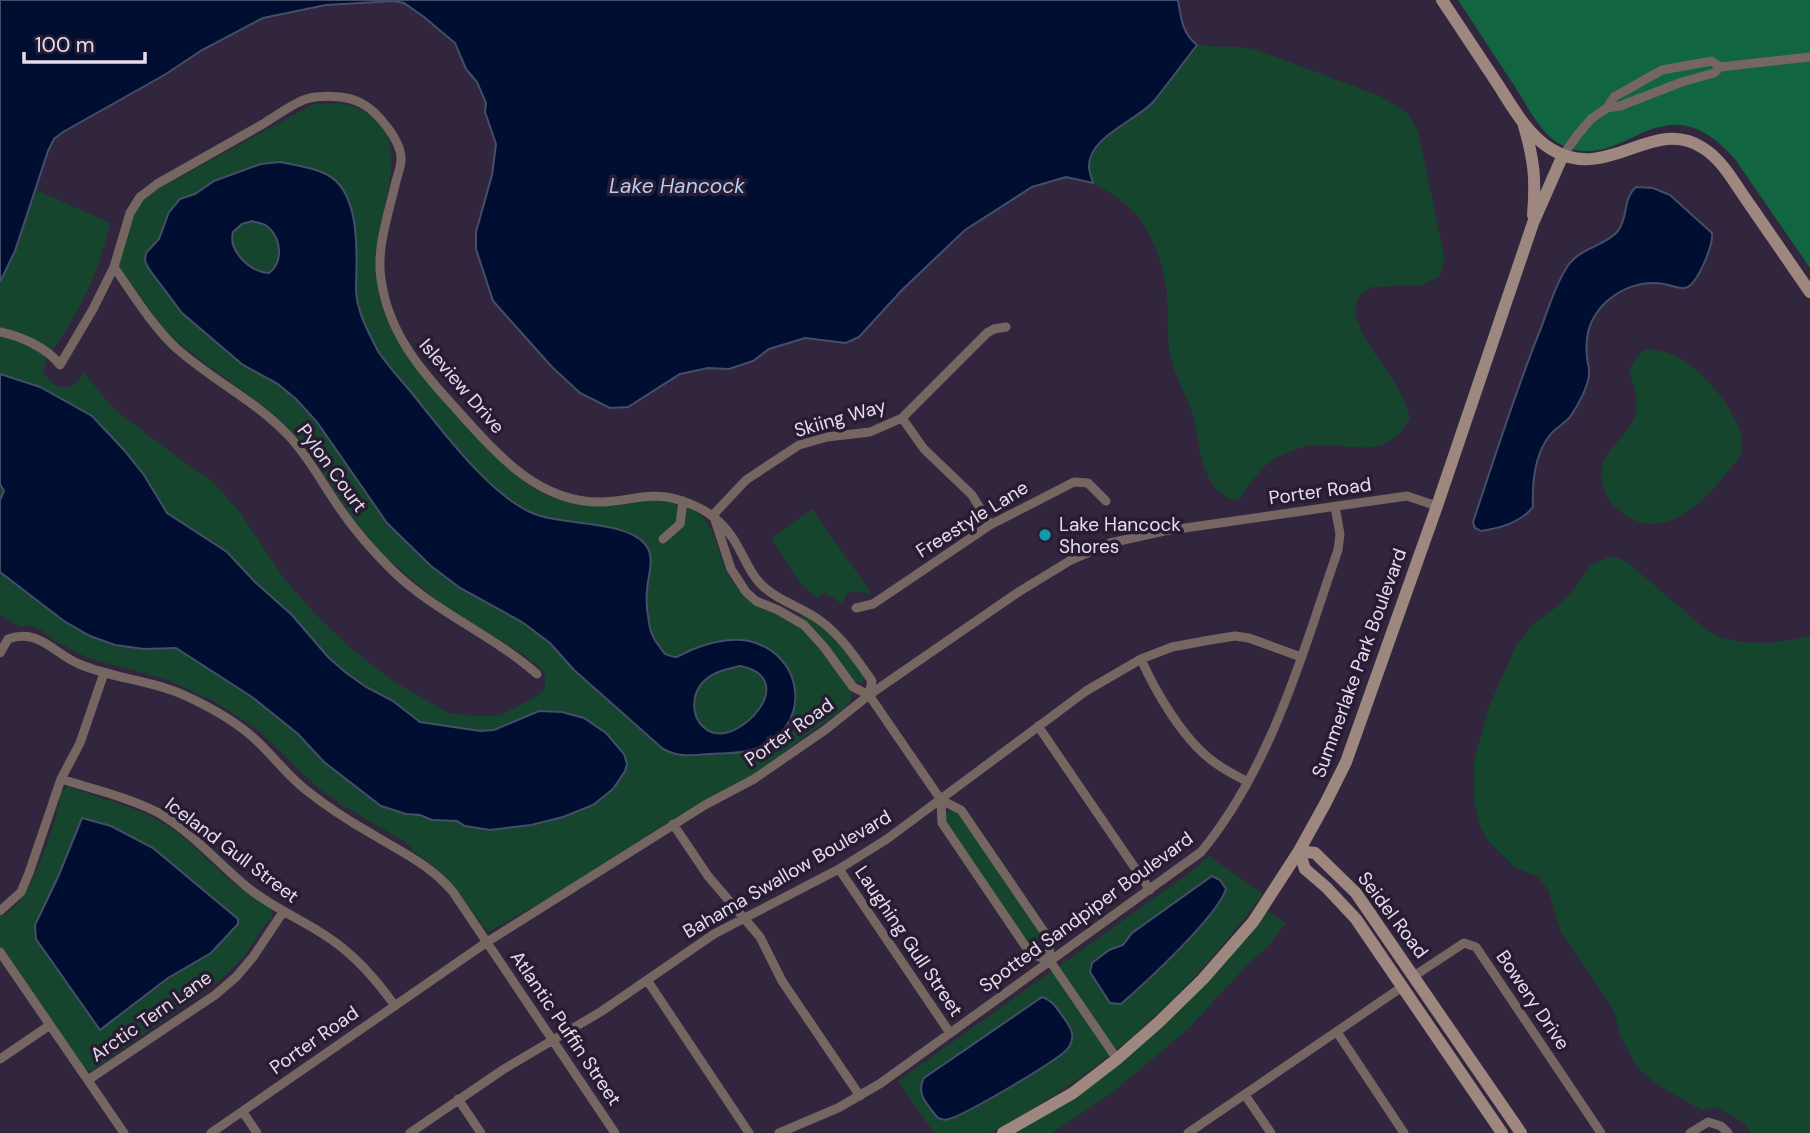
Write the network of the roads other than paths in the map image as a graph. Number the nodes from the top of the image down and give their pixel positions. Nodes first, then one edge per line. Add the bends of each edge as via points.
1 (1442, 0) edge
2 (1810, 57) edge
3 (1679, 66) junction
4 (1720, 67) junction
5 (1682, 82) junction
6 (1607, 108) junction
7 (1523, 122) junction
8 (1563, 155) junction
9 (1533, 223) junction
10 (114, 267) junction
11 (1810, 292) edge
12 (1006, 327) dead end
13 (0, 332) edge
14 (902, 418) junction
15 (1105, 500) dead end
16 (683, 501) junction
17 (1437, 506) junction
18 (1335, 507) junction
19 (713, 515) junction
20 (990, 525) junction
21 (663, 539) dead end
22 (797, 608) junction
23 (856, 608) dead end
24 (792, 617) junction
25 (0, 653) edge
26 (1301, 657) junction
27 (1142, 659) junction
28 (104, 673) junction
29 (537, 674) dead end
30 (869, 695) junction
31 (1038, 726) junction
32 (61, 779) junction
33 (1248, 782) junction
34 (942, 800) junction
35 (673, 824) junction
36 (1299, 851) junction
37 (839, 869) junction
38 (1150, 891) junction
39 (0, 911) edge
40 (283, 912) junction
41 (745, 918) junction
42 (487, 942) junction
43 (0, 952) edge
44 (1050, 961) junction
45 (1414, 976) junction
46 (647, 981) junction
47 (1402, 987) junction
48 (395, 1006) junction
49 (50, 1025) junction
50 (1337, 1032) junction
51 (950, 1033) junction
52 (552, 1040) junction
53 (0, 1059) edge
54 (1117, 1059) junction
55 (88, 1080) junction
56 (1245, 1095) junction
57 (860, 1096) junction
58 (458, 1099) junction
59 (243, 1112) junction
60 (124, 1133) edge
61 (211, 1133) edge
62 (257, 1133) edge
63 (410, 1133) edge
64 (481, 1133) edge
65 (615, 1133) edge
66 (749, 1133) edge
67 (779, 1133) edge
68 (1003, 1133) edge
69 (1188, 1133) edge
70 (1271, 1133) edge
71 (1404, 1133) edge
72 (1502, 1133) edge
73 (1521, 1133) edge
74 (1601, 1133) edge
75 (1690, 1133) edge
76 (1728, 1133) edge

1 - 7 main road
2 - 4 street, Summerlake Park Boulevard
3 - 4 street, Summerlake Park Boulevard via 1712,61
3 - 5 street
3 - 6 street, Summerlake Park Boulevard via 1640,81 1614,97
4 - 5 street, Summerlake Park Boulevard
5 - 6 street, Summerlake Park Boulevard
6 - 8 street, Summerlake Park Boulevard via 1591,119
7 - 8 main road via 1544,144
7 - 9 main road via 1534,160
8 - 9 main road, Summerlake Park Boulevard
8 - 11 main road via 1609,158 1666,138 1691,141 1728,173
9 - 17 main road, Summerlake Park Boulevard
10 - 13 street, Isleview Drive via 60,365 52,354
10 - 16 street, Isleview Drive via 130,214 140,197 157,184 307,99 340,97 361,103 381,118 402,158 380,275 390,319 422,370 505,462 550,491 586,501 644,496
10 - 29 street, Pylon Court via 176,348 289,436 343,514 394,571 433,604 497,642
12 - 14 street, Skiing Way via 987,333
14 - 19 street, Skiing Way via 870,432 799,445 746,480
14 - 20 street via 923,449 972,495
15 - 20 street, Freestyle Lane via 1088,483 1074,482
16 - 19 street, Isleview Drive
16 - 21 street via 680,524
17 - 18 street, Porter Road via 1407,496
17 - 36 main road, Summerlake Park Boulevard via 1346,762
18 - 26 street, Spotted Sandpiper Boulevard via 1338,550
18 - 30 street, Porter Road via 1110,543 1050,572
19 - 22 street, Isleview Drive via 732,535 757,581
19 - 24 street via 731,569 746,592
20 - 23 street, Freestyle Lane via 873,604
22 - 24 street
22 - 30 street, Isleview Drive via 821,620 846,645 872,681
24 - 30 street via 824,647 853,687
25 - 28 street, Atlantic Puffin Street via 9,639 28,635 77,664
26 - 27 street, Bahama Swallow Boulevard via 1235,636 1172,647
26 - 33 street, Spotted Sandpiper Boulevard
27 - 31 street, Bahama Swallow Boulevard via 1118,670
27 - 33 street via 1193,743 1222,768
28 - 32 street via 80,743
28 - 42 street, Atlantic Puffin Street via 185,695 228,719 256,739 304,789 443,880
30 - 34 street
30 - 35 street, Porter Road via 754,779
31 - 34 street, Bahama Swallow Boulevard
31 - 38 street
32 - 39 street via 21,892
32 - 40 street, Iceland Gull Street via 158,813
33 - 38 street, Spotted Sandpiper Boulevard via 1201,852
34 - 37 street, Bahama Swallow Boulevard
34 - 44 street via 961,810 1040,925 1049,939
34 - 44 street via 942,822 1030,953
35 - 41 street via 708,876
35 - 42 street, Porter Road
36 - 45 main road, Seidel Road via 1315,853 1351,888
36 - 47 main road, Seidel Road via 1305,869 1356,919
36 - 54 main road, Summerlake Park Boulevard via 1253,922 1212,969
37 - 41 street, Bahama Swallow Boulevard
37 - 51 street, Laughing Gull Street
38 - 44 street, Spotted Sandpiper Boulevard
40 - 48 street, Iceland Gull Street via 352,955
40 - 55 street, Arctic Tern Lane via 236,977
41 - 46 street, Bahama Swallow Boulevard
41 - 57 street
42 - 48 street, Porter Road
42 - 52 street, Atlantic Puffin Street
43 - 49 street
44 - 51 street, Spotted Sandpiper Boulevard
44 - 54 street
45 - 73 main road, Seidel Road
45 - 74 street, Bowery Drive via 1459,945 1476,947
46 - 52 street, Bahama Swallow Boulevard
46 - 66 street
47 - 50 street
47 - 72 main road, Seidel Road
48 - 59 street, Porter Road
49 - 53 street
49 - 55 street
50 - 56 street
50 - 71 street
51 - 57 street, Spotted Sandpiper Boulevard
52 - 58 street, Bahama Swallow Boulevard
52 - 65 street, Atlantic Puffin Street
54 - 68 main road, Summerlake Park Boulevard via 1073,1093
55 - 60 street
56 - 69 street
56 - 70 street
57 - 67 street, Spotted Sandpiper Boulevard
58 - 63 street, Bahama Swallow Boulevard
58 - 64 street
59 - 61 street, Porter Road
59 - 62 street
75 - 76 street via 1708,1122

